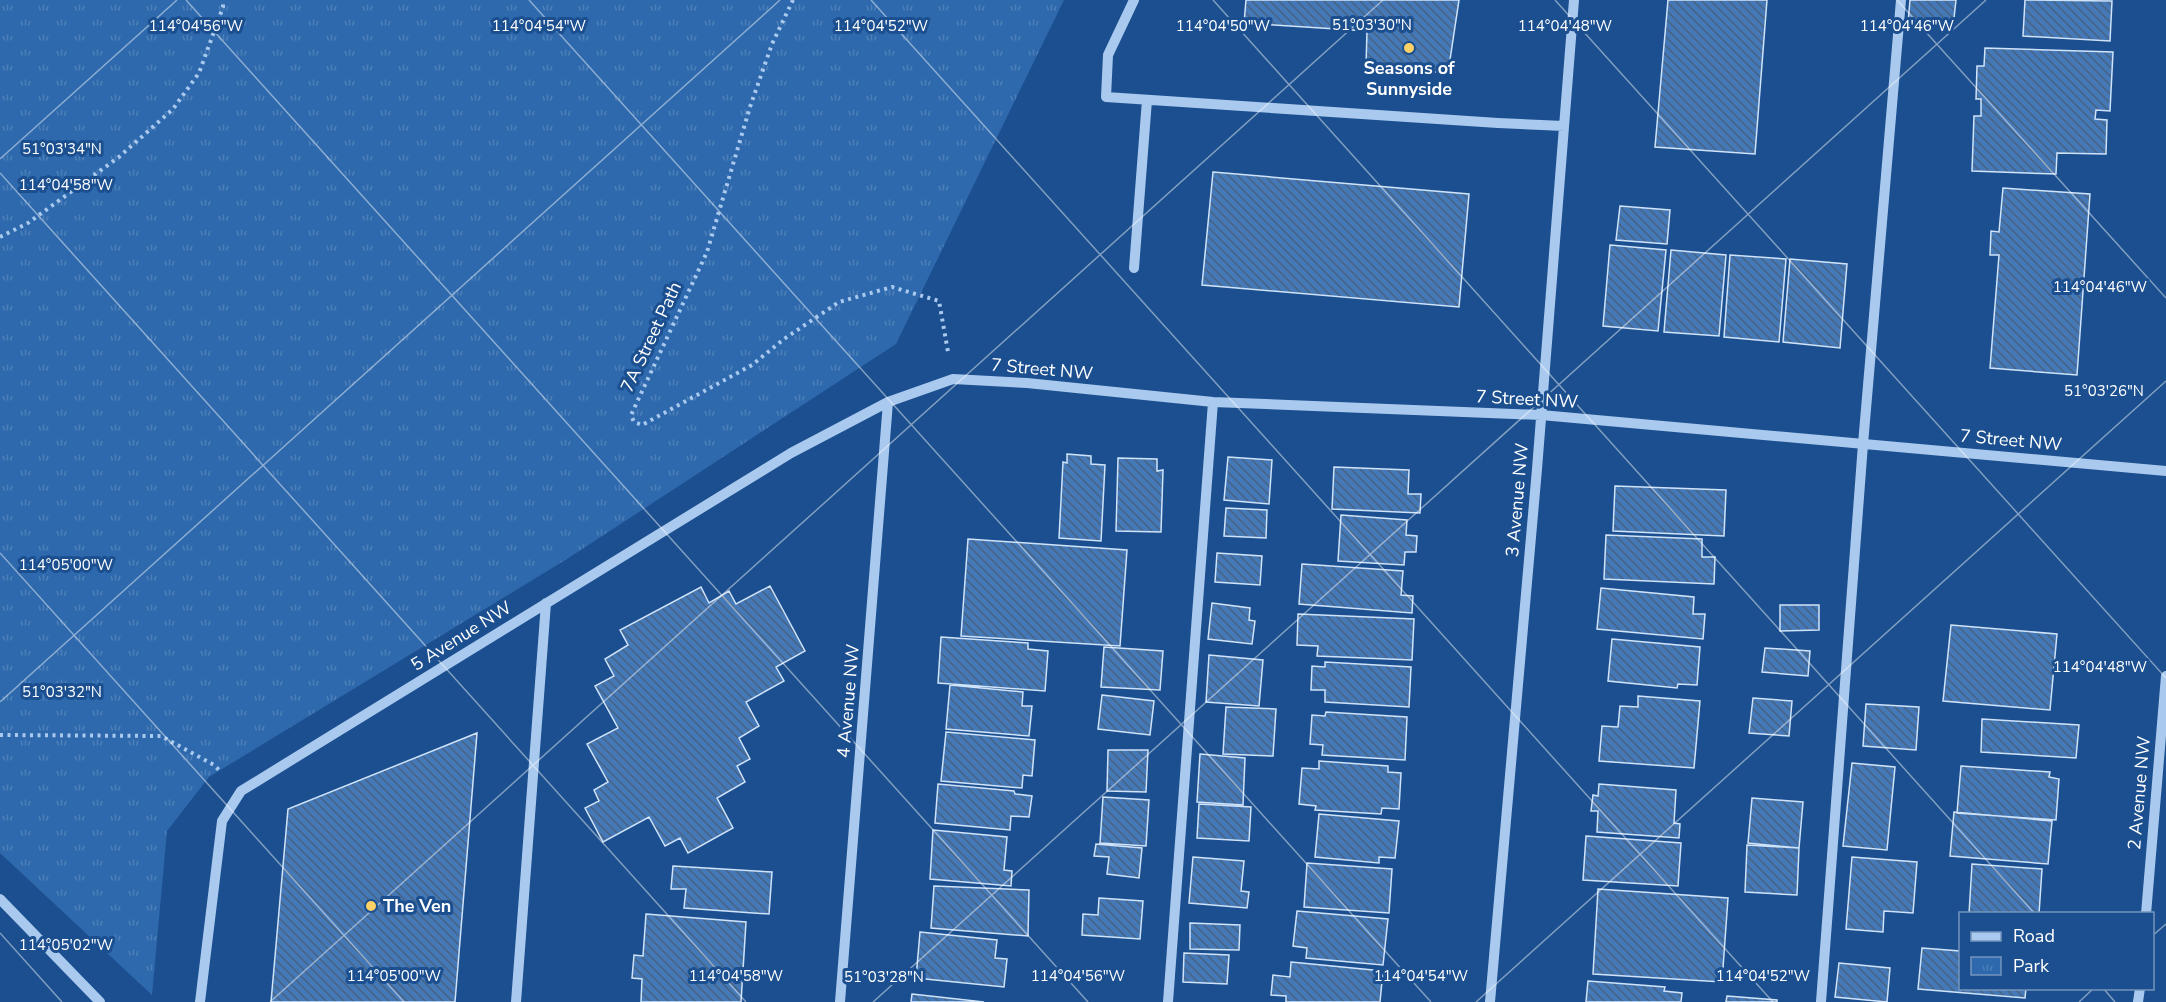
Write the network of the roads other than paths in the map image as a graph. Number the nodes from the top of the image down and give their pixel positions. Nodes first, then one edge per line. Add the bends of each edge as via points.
1 (1134, 0) edge
2 (1574, 0) edge
3 (1900, 0) edge
4 (1147, 100) junction
5 (1564, 126) junction
6 (1134, 268) dead end
7 (888, 402) junction
8 (1213, 402) junction
9 (1541, 415) junction
10 (1863, 444) junction
11 (2166, 471) edge
12 (546, 603) junction
13 (2166, 676) edge
14 (0, 899) edge
15 (2146, 912) edge
16 (100, 1002) edge
17 (200, 1002) edge
18 (516, 1002) edge
19 (840, 1002) edge
20 (1168, 1002) edge
21 (1490, 1002) edge
22 (1821, 1002) edge

1 - 4 street via 1108,55 1106,97
2 - 5 street, 3 Avenue NW
3 - 10 street
4 - 5 street
4 - 6 street
5 - 9 street, 3 Avenue NW
7 - 8 street, 7 Street NW via 953,379
7 - 12 street, 5 Avenue NW via 791,453
7 - 19 street, 4 Avenue NW
8 - 9 street, 7 Street NW
8 - 20 street
9 - 10 street, 7 Street NW
9 - 21 street, 3 Avenue NW
10 - 11 street, 7 Street NW
10 - 22 street
12 - 17 street, 5 Avenue NW via 241,791 222,820
12 - 18 street
13 - 15 street, 2 Avenue NW
14 - 16 street

